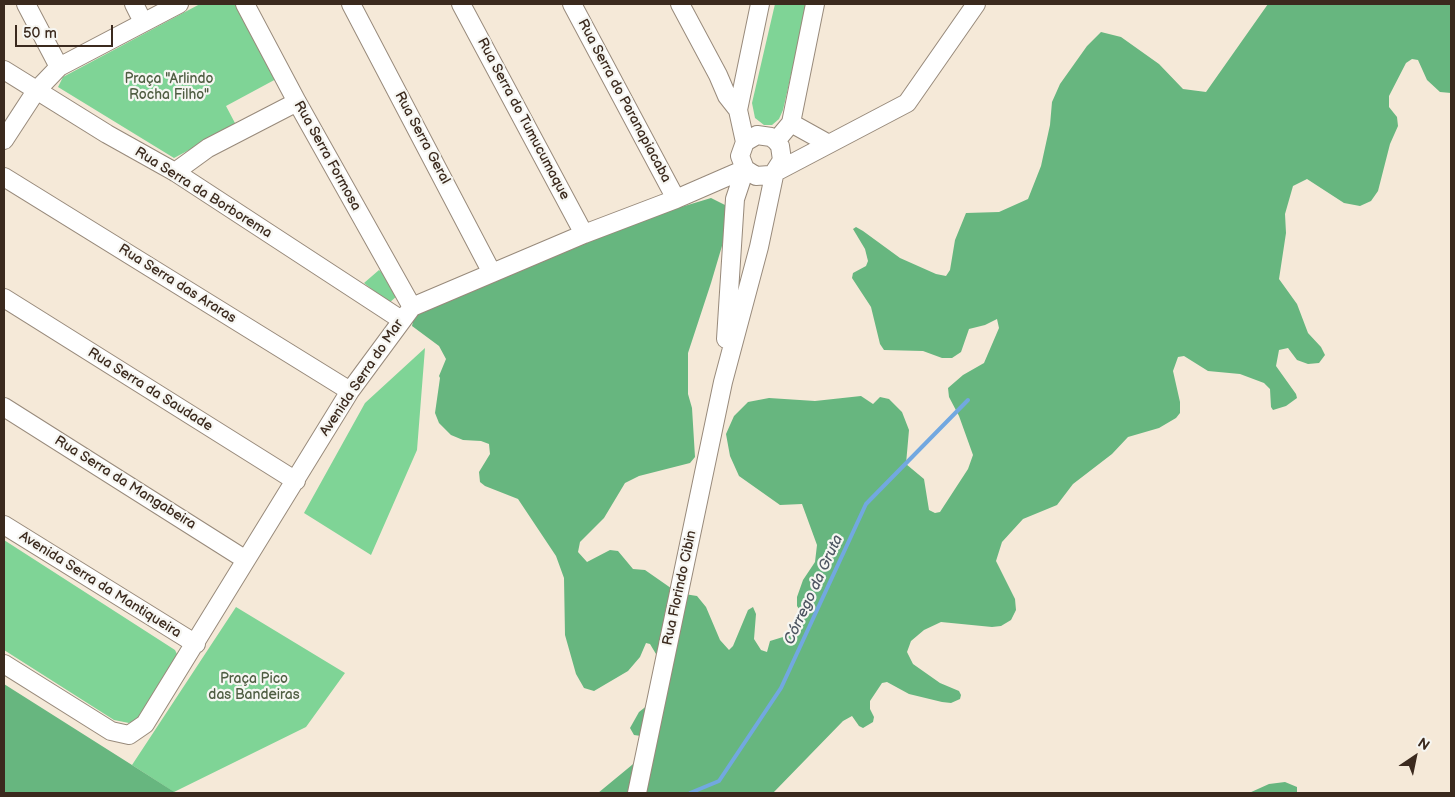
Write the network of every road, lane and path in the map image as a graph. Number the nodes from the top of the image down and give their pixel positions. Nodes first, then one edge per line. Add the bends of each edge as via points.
1 (26, 4) edge
2 (134, 4) edge
3 (180, 4) edge
4 (245, 4) edge
5 (351, 4) edge
6 (461, 4) edge
7 (572, 4) edge
8 (680, 4) edge
9 (760, 4) edge
10 (815, 4) edge
11 (976, 4) edge
12 (143, 22) junction
13 (59, 67) junction
14 (4, 70) edge
15 (718, 75) junction
16 (743, 82) junction
17 (36, 91) junction
18 (297, 102) junction
19 (738, 110) junction
20 (791, 123) junction
21 (4, 140) edge
22 (745, 142) junction
23 (827, 143) junction
24 (779, 147) junction
25 (745, 168) junction
26 (776, 171) junction
27 (174, 172) junction
28 (4, 177) edge
29 (709, 184) junction
30 (676, 199) junction
31 (735, 199) junction
32 (584, 234) junction
33 (492, 272) junction
34 (4, 298) edge
35 (406, 313) junction
36 (723, 382) junction
37 (350, 391) junction
38 (4, 407) edge
39 (296, 481) junction
40 (4, 525) edge
41 (246, 560) junction
42 (196, 644) junction
43 (4, 664) edge
44 (637, 793) edge

1 - 13 street
2 - 12 street
3 - 12 street
4 - 18 street, Rua Serra Formosa
5 - 33 street, Rua Serra Geral
6 - 32 street, Rua Serra do Tumucumaque
7 - 30 street, Rua Serra do Paranapiacaba
8 - 15 street
9 - 16 street
10 - 20 street, Rua Florindo Cibin
11 - 23 street via 907,103
12 - 13 street
13 - 17 street
14 - 17 street, Rua Serra da Borborema
15 - 16 street
15 - 19 street via 727,96
16 - 19 street
17 - 21 street
17 - 27 street, Rua Serra da Borborema
18 - 27 street via 208,148
18 - 35 street, Rua Serra Formosa
19 - 22 street
20 - 23 street
20 - 24 street, Rua Florindo Cibin
22 - 24 street via 757,135 770,137
22 - 25 street via 740,156
23 - 24 street
23 - 26 street
24 - 26 street, Rua Florindo Cibin via 780,166
25 - 26 street via 763,177
25 - 29 street, Avenida Serra do Mar
25 - 31 street, Rua Florindo Cibin
26 - 36 street, Rua Florindo Cibin
27 - 35 street, Rua Serra da Borborema
28 - 37 street, Rua Serra das Araras
29 - 30 street, Avenida Serra do Mar
29 - 31 street
30 - 32 street, Avenida Serra do Mar
31 - 36 street, Rua Florindo Cibin
32 - 33 street, Avenida Serra do Mar
33 - 35 street, Avenida Serra do Mar
34 - 39 street, Rua Serra da Saudade
35 - 37 street, Avenida Serra do Mar
36 - 44 street, Rua Florindo Cibin
37 - 39 street, Avenida Serra do Mar
38 - 41 street, Rua Serra da Mangabeira
39 - 41 street, Avenida Serra do Mar
40 - 42 street, Avenida Serra da Mantiqueira
41 - 42 street, Avenida Serra do Mar
42 - 43 street, Avenida Serra do Mar via 145,724 130,735 111,731

